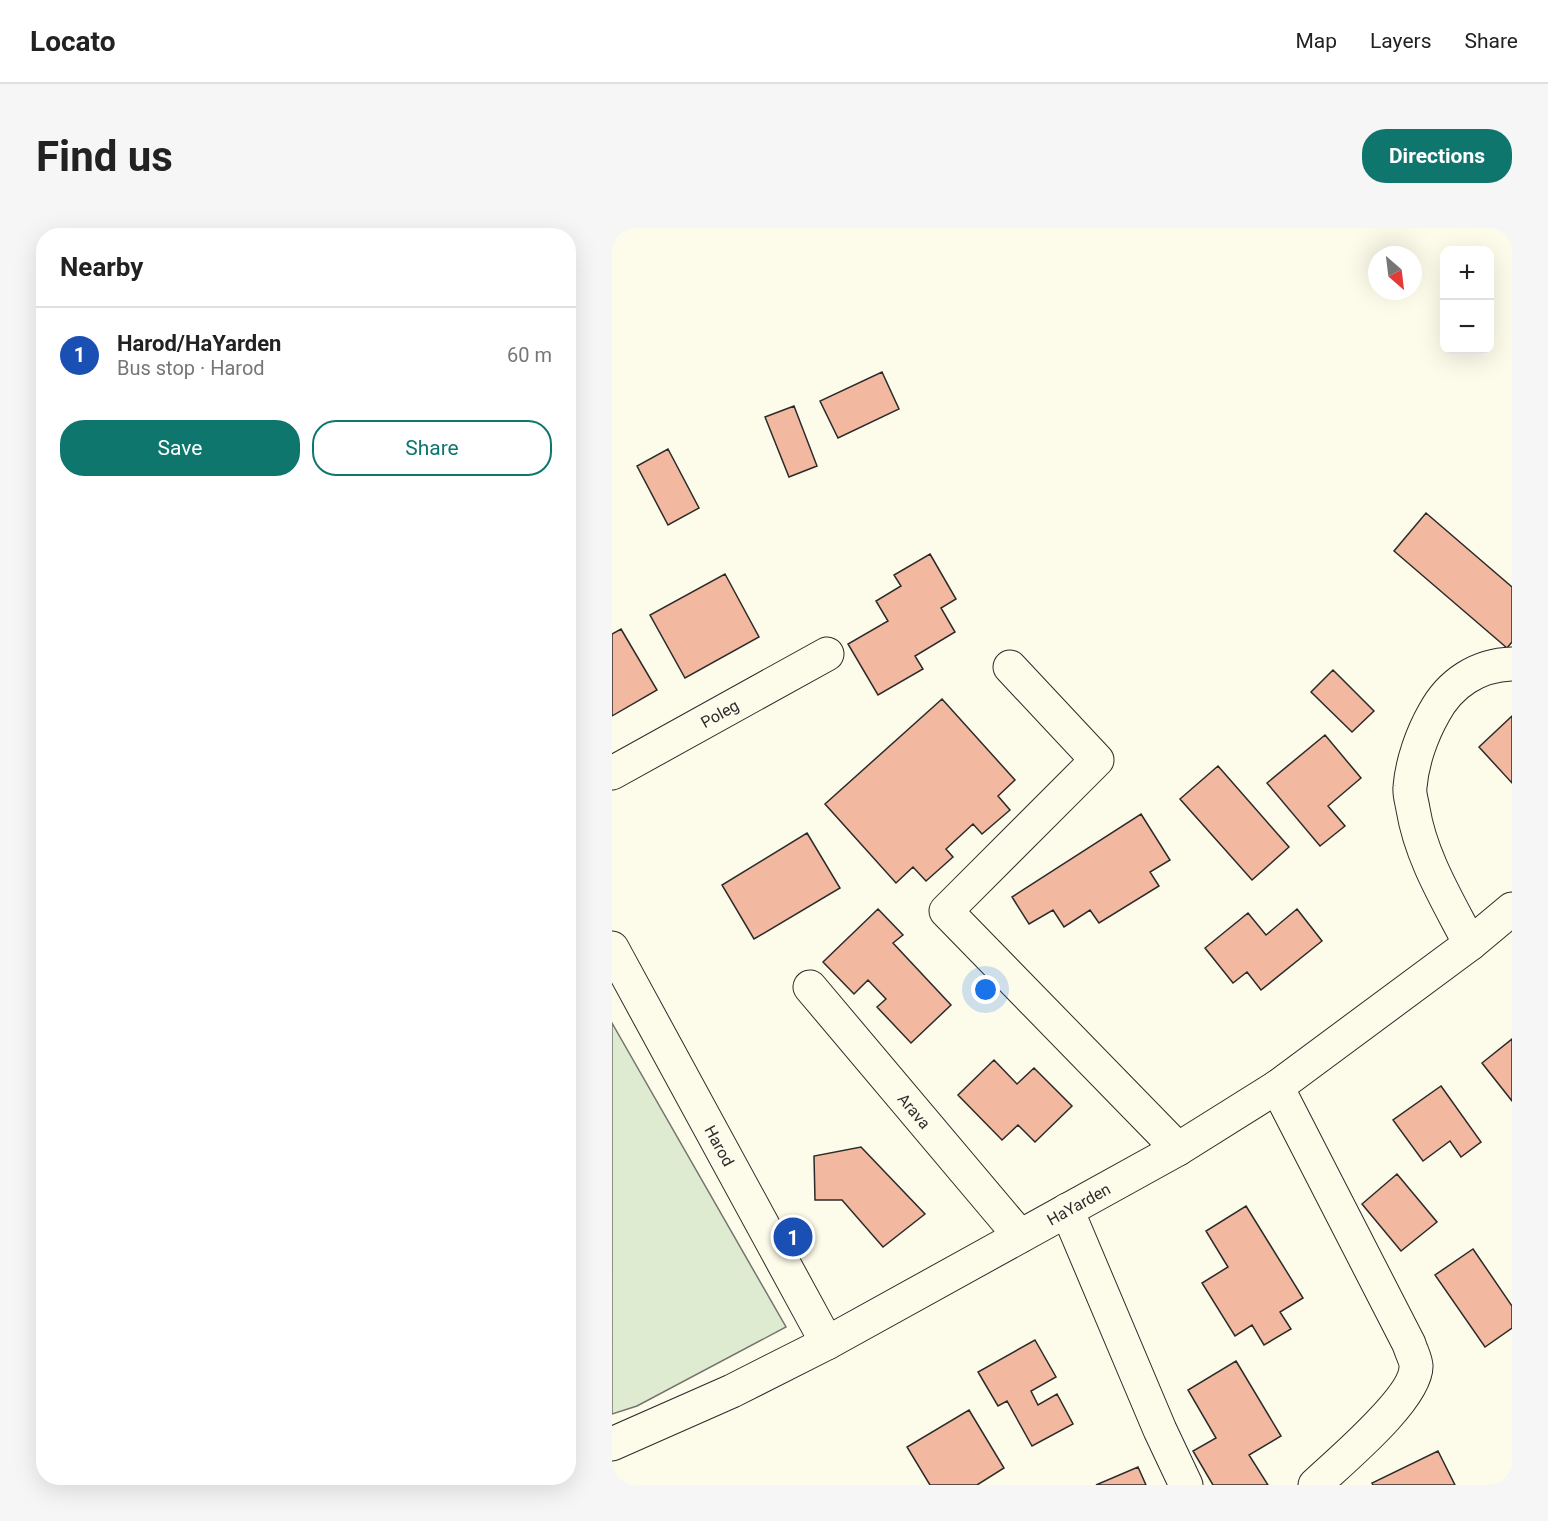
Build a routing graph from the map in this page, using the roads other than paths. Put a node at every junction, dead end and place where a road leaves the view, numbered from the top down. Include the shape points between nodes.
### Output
1 (826, 654) dead end
2 (1512, 664) edge
3 (1010, 667) dead end
4 (612, 773) edge
5 (1512, 909) edge
6 (1470, 944) junction
7 (612, 948) edge
8 (810, 987) dead end
9 (1277, 1087) junction
10 (1178, 1149) junction
11 (1067, 1210) junction
12 (1020, 1236) junction
13 (827, 1343) junction
14 (612, 1444) edge
15 (1186, 1485) edge
16 (1315, 1485) edge

1 - 4 street, Poleg
2 - 6 street via 1482,669 1463,678 1441,701 1418,750 1410,788 1416,829 1428,861
3 - 10 street via 1097,760 946,911
5 - 6 street, HaYarden
6 - 9 street, HaYarden
7 - 13 street, Harod
8 - 12 street, Arava
9 - 10 street, HaYarden
9 - 16 street via 1409,1344 1416,1367 1410,1388 1386,1417
10 - 11 street, HaYarden
11 - 12 street, HaYarden
11 - 15 street
12 - 13 street, HaYarden
13 - 14 street, HaYarden via 732,1391

